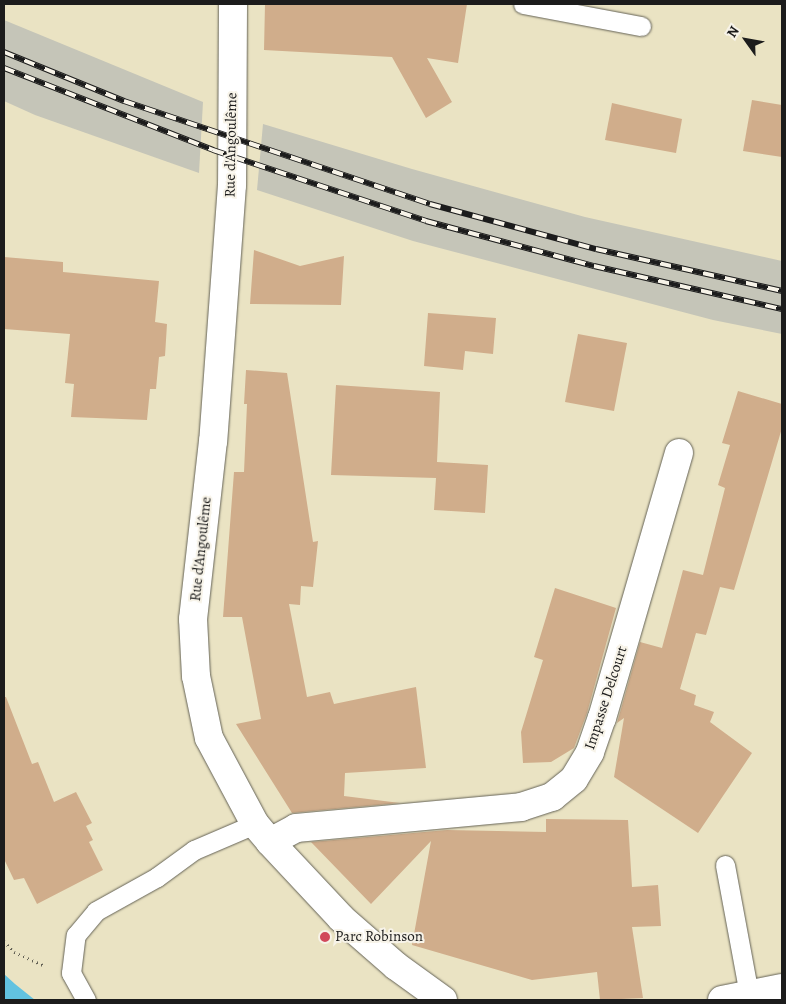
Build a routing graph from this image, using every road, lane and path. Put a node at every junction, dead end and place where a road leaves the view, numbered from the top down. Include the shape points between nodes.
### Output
1 (233, 4) edge
2 (523, 4) edge
3 (641, 26) dead end
4 (679, 453) dead end
5 (263, 833) junction
6 (725, 865) dead end
7 (4, 941) edge
8 (71, 973) junction
9 (782, 988) edge
10 (749, 995) junction
11 (86, 1000) edge
12 (443, 1000) edge
13 (722, 1000) edge

1 - 5 street, Rue d'Angoulême via 231,194 214,441 193,619 196,676 209,738
2 - 3 lane
4 - 5 street, Impasse Delcourt via 602,718 590,752 574,779 552,797 521,806
5 - 8 lane via 194,850 157,877 96,911 76,936
5 - 12 street, Rue d'Angoulême via 341,918 396,966
6 - 10 lane
7 - 8 path via 14,952
8 - 11 lane
9 - 10 street
10 - 13 street

